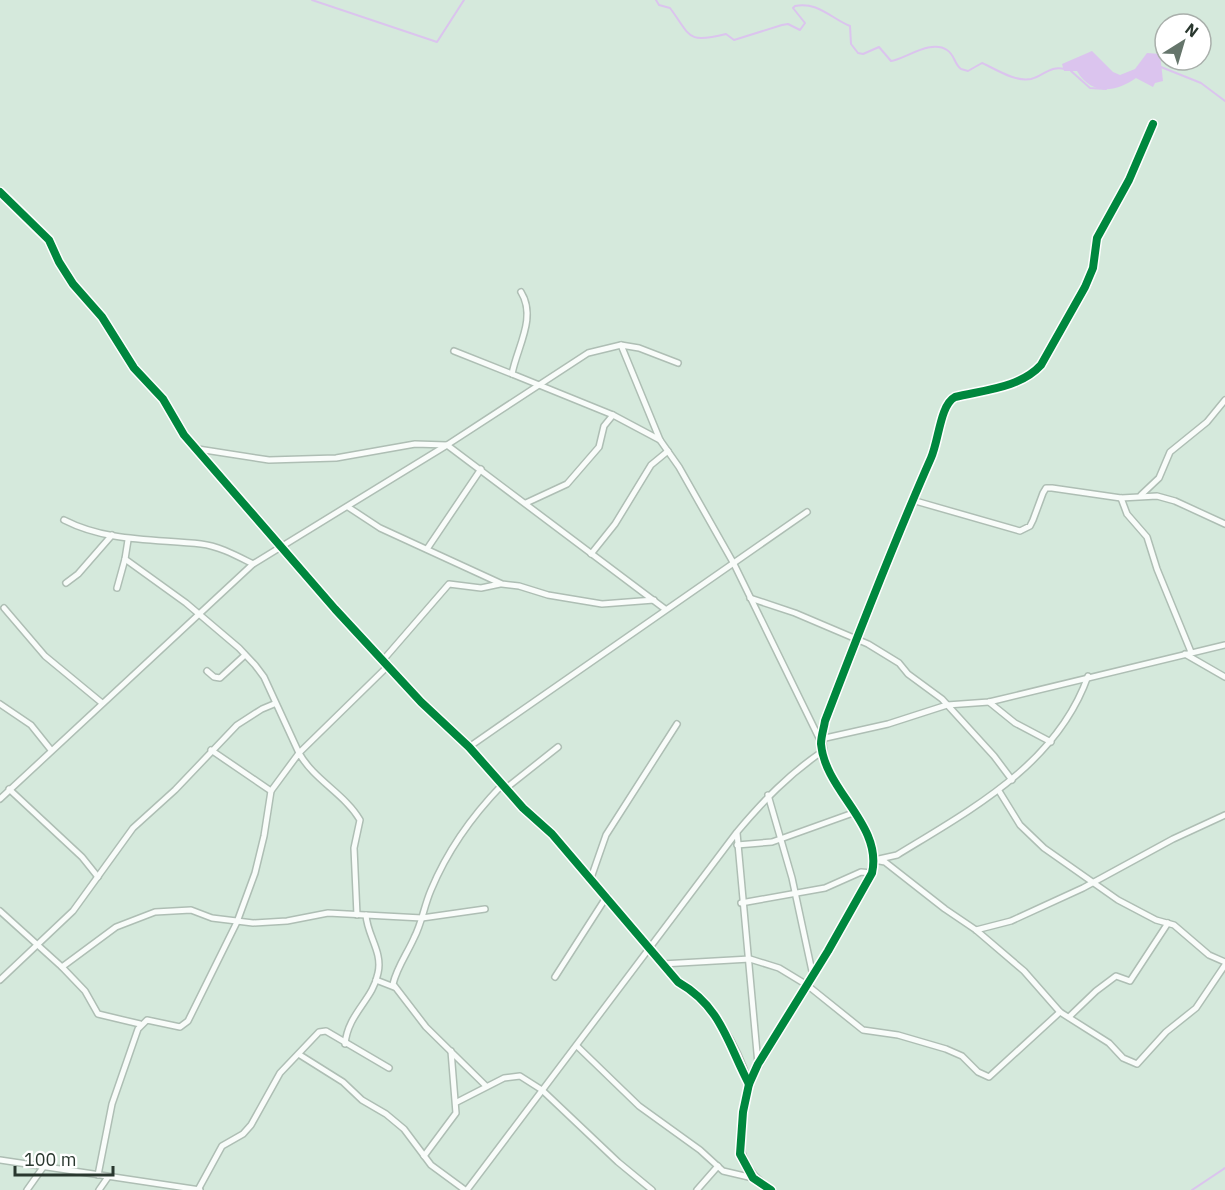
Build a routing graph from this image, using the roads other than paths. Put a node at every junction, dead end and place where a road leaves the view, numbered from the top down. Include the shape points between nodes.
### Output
1 (1154, 124) dead end
2 (0, 192) edge
3 (521, 292) dead end
4 (621, 345) junction
5 (454, 351) dead end
6 (678, 363) dead end
7 (512, 374) junction
8 (541, 386) junction
9 (1225, 400) edge
10 (613, 415) junction
11 (660, 440) junction
12 (447, 445) junction
13 (198, 448) junction
14 (669, 451) junction
15 (481, 469) junction
16 (1140, 496) junction
17 (1121, 498) junction
18 (912, 500) junction
19 (526, 503) junction
20 (348, 507) junction
21 (807, 512) dead end
22 (64, 519) dead end
23 (1225, 524) edge
24 (112, 535) junction
25 (128, 540) junction
26 (282, 547) junction
27 (427, 549) junction
28 (591, 554) junction
29 (125, 559) junction
30 (253, 564) junction
31 (734, 564) junction
32 (66, 583) dead end
33 (502, 584) junction
34 (117, 588) dead end
35 (750, 598) junction
36 (654, 600) junction
37 (4, 608) dead end
38 (666, 609) junction
39 (196, 614) junction
40 (856, 639) junction
41 (1225, 645) edge
42 (1191, 652) junction
43 (1185, 654) junction
44 (245, 655) junction
45 (386, 662) junction
46 (207, 671) dead end
47 (1088, 676) junction
48 (1225, 677) edge
49 (988, 702) junction
50 (102, 703) junction
51 (0, 704) edge
52 (274, 704) junction
53 (947, 705) junction
54 (677, 724) dead end
55 (821, 741) junction
56 (1051, 742) junction
57 (469, 747) junction
58 (558, 747) dead end
59 (51, 750) junction
60 (211, 750) junction
61 (823, 751) junction
62 (299, 753) junction
63 (1012, 780) junction
64 (504, 787) junction
65 (9, 789) junction
66 (271, 791) junction
67 (999, 792) junction
68 (768, 795) junction
69 (0, 799) edge
70 (853, 813) junction
71 (1225, 814) edge
72 (736, 832) junction
73 (781, 839) junction
74 (737, 845) junction
75 (874, 860) junction
76 (872, 873) junction
77 (98, 877) junction
78 (591, 878) junction
79 (1094, 883) junction
80 (795, 893) junction
81 (607, 896) junction
82 (741, 903) junction
83 (485, 909) dead end
84 (0, 911) edge
85 (357, 915) junction
86 (366, 915) junction
87 (422, 918) junction
88 (237, 922) junction
89 (1168, 922) junction
90 (976, 930) junction
91 (648, 946) junction
92 (37, 947) junction
93 (750, 959) junction
94 (662, 964) junction
95 (1225, 964) edge
96 (62, 967) junction
97 (813, 976) junction
98 (555, 977) dead end
99 (0, 980) edge
100 (376, 980) junction
101 (807, 985) junction
102 (396, 987) junction
103 (1060, 1012) junction
104 (1070, 1016) junction
105 (140, 1024) junction
106 (345, 1044) junction
107 (577, 1046) junction
108 (451, 1051) junction
109 (300, 1055) junction
110 (758, 1064) junction
111 (389, 1068) dead end
112 (749, 1084) junction
113 (486, 1086) junction
114 (542, 1090) junction
115 (457, 1102) junction
116 (424, 1156) junction
117 (0, 1160) edge
118 (44, 1166) junction
119 (718, 1166) junction
120 (98, 1175) junction
121 (108, 1177) junction
122 (753, 1178) junction
123 (147, 1183) junction
124 (27, 1190) edge
125 (99, 1190) edge
126 (144, 1190) edge
127 (199, 1190) edge
128 (466, 1190) edge
129 (652, 1190) edge
130 (697, 1190) edge
131 (771, 1190) edge

1 - 18 street via 1097,238 1093,267 1085,287 1041,365 1031,376 1017,382 947,401 937,444
2 - 13 street via 50,240 73,284 102,317 128,360 164,399 184,435
3 - 7 street via 528,314
4 - 6 street
4 - 8 street via 588,352
4 - 11 street
5 - 7 street
7 - 8 street
8 - 10 street
8 - 12 street
9 - 16 street via 1207,422 1170,452 1159,478
10 - 11 street
10 - 19 street via 604,426 599,447 567,484
11 - 14 street
12 - 13 street via 415,444 336,458 281,460 253,459
12 - 15 street
12 - 20 street
13 - 26 street
14 - 28 street via 651,465 615,524
14 - 31 street
15 - 19 street
15 - 27 street
16 - 17 street
16 - 23 street via 1175,501
17 - 18 street via 1046,488 1033,520 1020,531
17 - 42 street via 1127,514 1147,537
18 - 40 street
19 - 28 street
20 - 26 street
20 - 27 street via 380,528
21 - 31 street
22 - 24 street
24 - 25 street
24 - 32 street
25 - 29 street
25 - 30 street via 201,544
26 - 30 street
26 - 45 street
27 - 33 street
28 - 36 street
29 - 34 street
29 - 39 street
30 - 39 street
31 - 35 street
31 - 38 street
33 - 36 street via 602,604
33 - 45 street via 481,588 449,584
35 - 40 street
35 - 55 street
36 - 38 street
37 - 50 street via 45,656
38 - 57 street
39 - 44 street
39 - 50 street
40 - 53 street via 899,663
40 - 55 street
41 - 42 street
42 - 43 street
43 - 47 street
43 - 48 street
44 - 46 street via 220,678
44 - 52 street via 264,677
45 - 57 street
45 - 62 street
47 - 49 street
47 - 56 street via 1072,712
49 - 53 street
49 - 56 street via 1015,723
50 - 59 street
51 - 59 street via 31,725
52 - 60 street via 237,724
52 - 62 street
53 - 55 street
53 - 63 street
54 - 78 street via 606,835
55 - 61 street
56 - 63 street
57 - 64 street
58 - 64 street
59 - 65 street
60 - 66 street
60 - 77 street via 133,828
61 - 68 street
61 - 70 street
62 - 66 street
62 - 85 street via 360,820 354,848
63 - 67 street
64 - 78 street
64 - 87 street via 455,840
65 - 69 street
65 - 77 street
66 - 88 street via 260,856
67 - 75 street via 897,855
67 - 79 street via 1032,839
68 - 72 street
68 - 73 street
70 - 73 street
70 - 75 street via 865,832
71 - 79 street
72 - 74 street
72 - 91 street
73 - 74 street
73 - 80 street
74 - 82 street
75 - 76 street
75 - 90 street via 885,862
76 - 80 street via 861,872 825,888
76 - 97 street
77 - 92 street via 73,911
78 - 81 street
79 - 89 street via 1118,900 1156,920
79 - 90 street via 1011,921
80 - 82 street
80 - 97 street
81 - 91 street
81 - 98 street
82 - 93 street
83 - 87 street
84 - 92 street
85 - 86 street
85 - 88 street via 328,913 287,921
86 - 87 street
86 - 100 street via 376,946
87 - 102 street via 399,965 393,984
88 - 96 street via 191,910 155,912 116,927
88 - 105 street via 185,1025 175,1027 147,1020
89 - 95 street via 1209,956
89 - 104 street via 1130,981 1116,976
90 - 103 street via 1024,971
91 - 94 street
91 - 107 street
92 - 96 street
92 - 99 street
93 - 94 street
93 - 101 street via 779,968
93 - 110 street
94 - 112 street via 719,1020
95 - 104 street via 1196,1008 1166,1032 1137,1064 1123,1058 1109,1043
96 - 105 street via 86,992 98,1014
97 - 101 street
100 - 102 street
100 - 106 street via 349,1023
101 - 103 street via 863,1030 898,1035 956,1053 989,1077
101 - 110 street
102 - 108 street via 426,1027
103 - 104 street
105 - 120 street via 112,1104
106 - 109 street via 322,1031
106 - 111 street
107 - 114 street
107 - 119 street via 639,1106
108 - 113 street
108 - 115 street
109 - 116 street via 386,1114 404,1129
109 - 127 street via 280,1073 251,1125 222,1146
110 - 112 street
112 - 122 street via 740,1154
113 - 114 street via 512,1075
113 - 115 street
114 - 128 street
114 - 129 street
115 - 116 street via 454,1118
116 - 128 street
117 - 118 street
118 - 120 street
118 - 124 street
119 - 122 street via 723,1171
119 - 130 street
120 - 121 street
121 - 123 street
121 - 125 street
122 - 131 street
123 - 126 street
123 - 127 street

